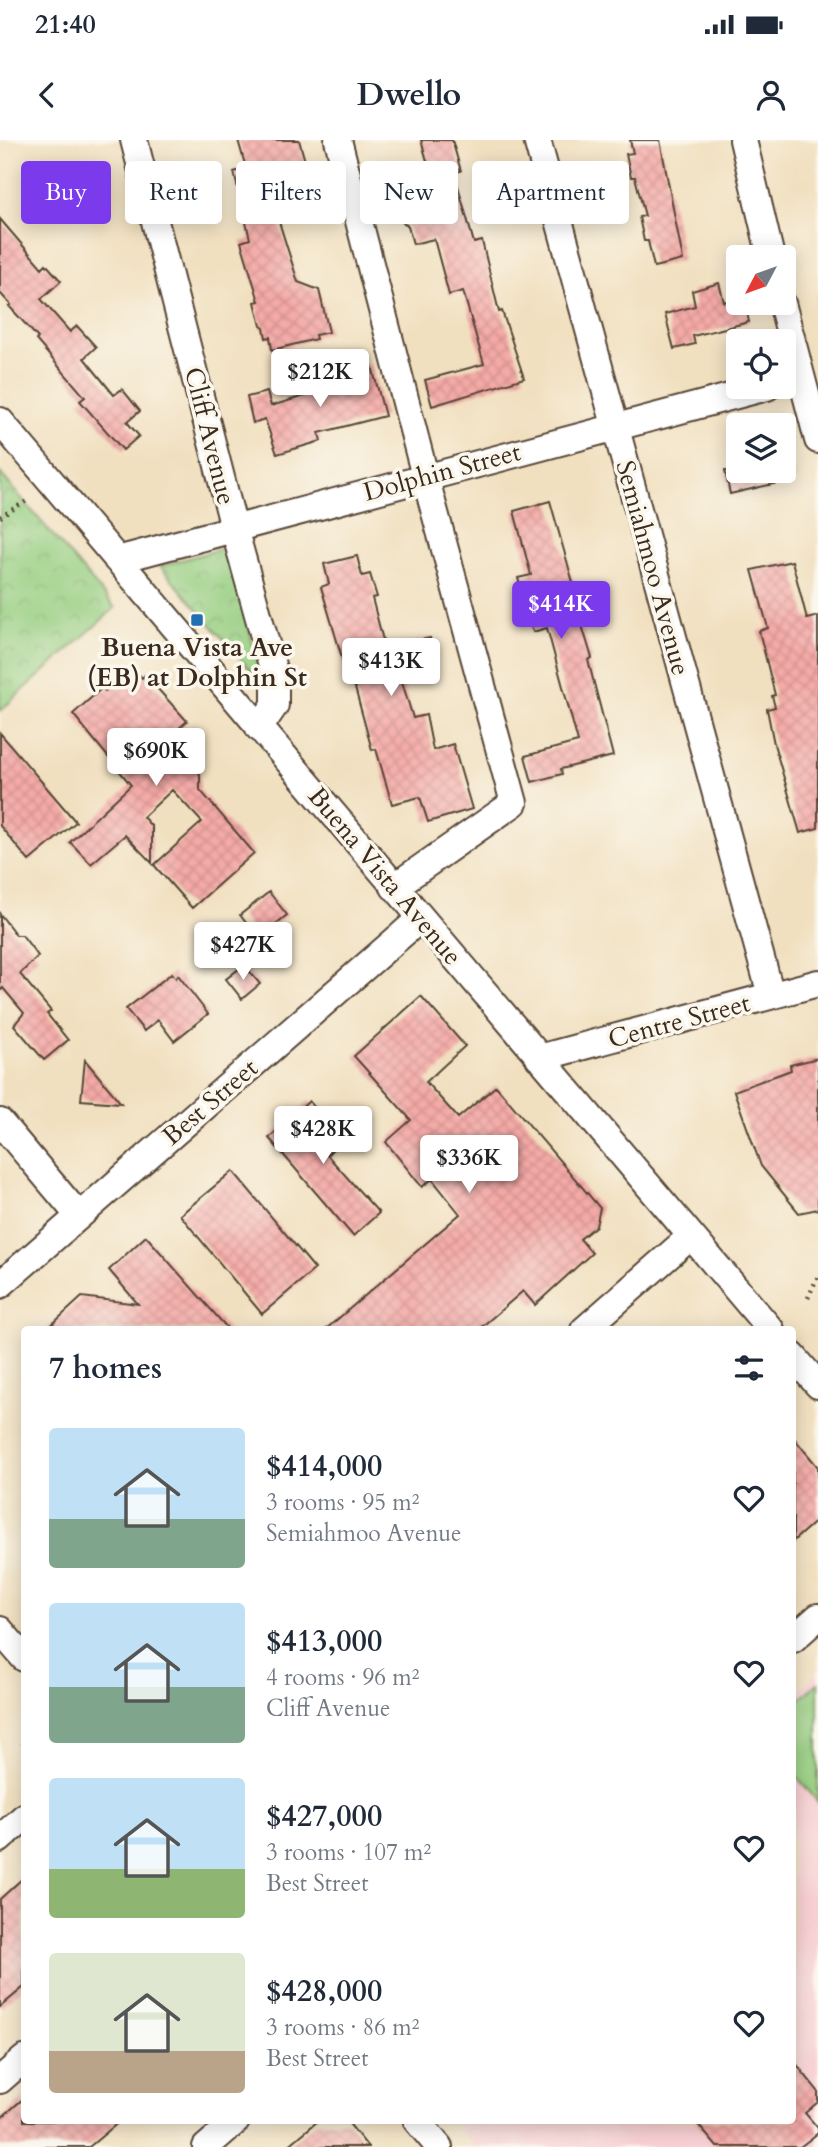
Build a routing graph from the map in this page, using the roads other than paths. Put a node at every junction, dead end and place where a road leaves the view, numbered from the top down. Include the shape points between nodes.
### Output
1 (134, 140) edge
2 (338, 140) edge
3 (537, 140) edge
4 (743, 140) edge
5 (768, 245) edge
6 (785, 315) edge
7 (801, 378) edge
8 (726, 397) edge
9 (0, 421) edge
10 (614, 426) junction
11 (818, 440) edge
12 (425, 476) junction
13 (234, 528) junction
14 (117, 560) junction
15 (259, 728) junction
16 (394, 887) junction
17 (421, 918) junction
18 (818, 983) edge
19 (771, 995) junction
20 (539, 1058) junction
21 (0, 1122) edge
22 (79, 1216) junction
23 (691, 1236) junction
24 (0, 1286) edge
25 (589, 1326) edge
26 (768, 1326) edge
27 (796, 1359) edge
28 (818, 1385) edge
29 (818, 1617) edge
30 (0, 1629) edge
31 (796, 1636) edge
32 (21, 1654) edge
33 (21, 1820) edge
34 (0, 1839) edge
35 (21, 2062) edge
36 (0, 2080) edge
37 (233, 2124) edge
38 (420, 2124) edge
39 (206, 2147) edge
40 (439, 2147) edge

1 - 13 street, Cliff Avenue
2 - 12 street
3 - 10 street, Semiahmoo Avenue
4 - 5 street
6 - 7 street
7 - 11 street
8 - 10 street, Dolphin Street
9 - 14 street, Buena Vista Avenue
10 - 12 street, Dolphin Street
10 - 19 street, Semiahmoo Avenue
12 - 13 street, Dolphin Street
12 - 16 street via 514,803
13 - 14 street, Dolphin Street
13 - 15 street, Cliff Avenue via 275,676 275,705
14 - 15 street, Buena Vista Avenue
15 - 16 street, Buena Vista Avenue
16 - 17 street, Buena Vista Avenue
17 - 20 street, Buena Vista Avenue
17 - 22 street, Best Street
18 - 19 street, Centre Street
19 - 20 street, Centre Street
20 - 23 street, Buena Vista Avenue
21 - 22 street
22 - 24 street, Best Street
23 - 25 street
23 - 26 street, Buena Vista Avenue
27 - 28 street
29 - 31 street
30 - 32 street
33 - 34 street
35 - 36 street
37 - 39 street
38 - 40 street

